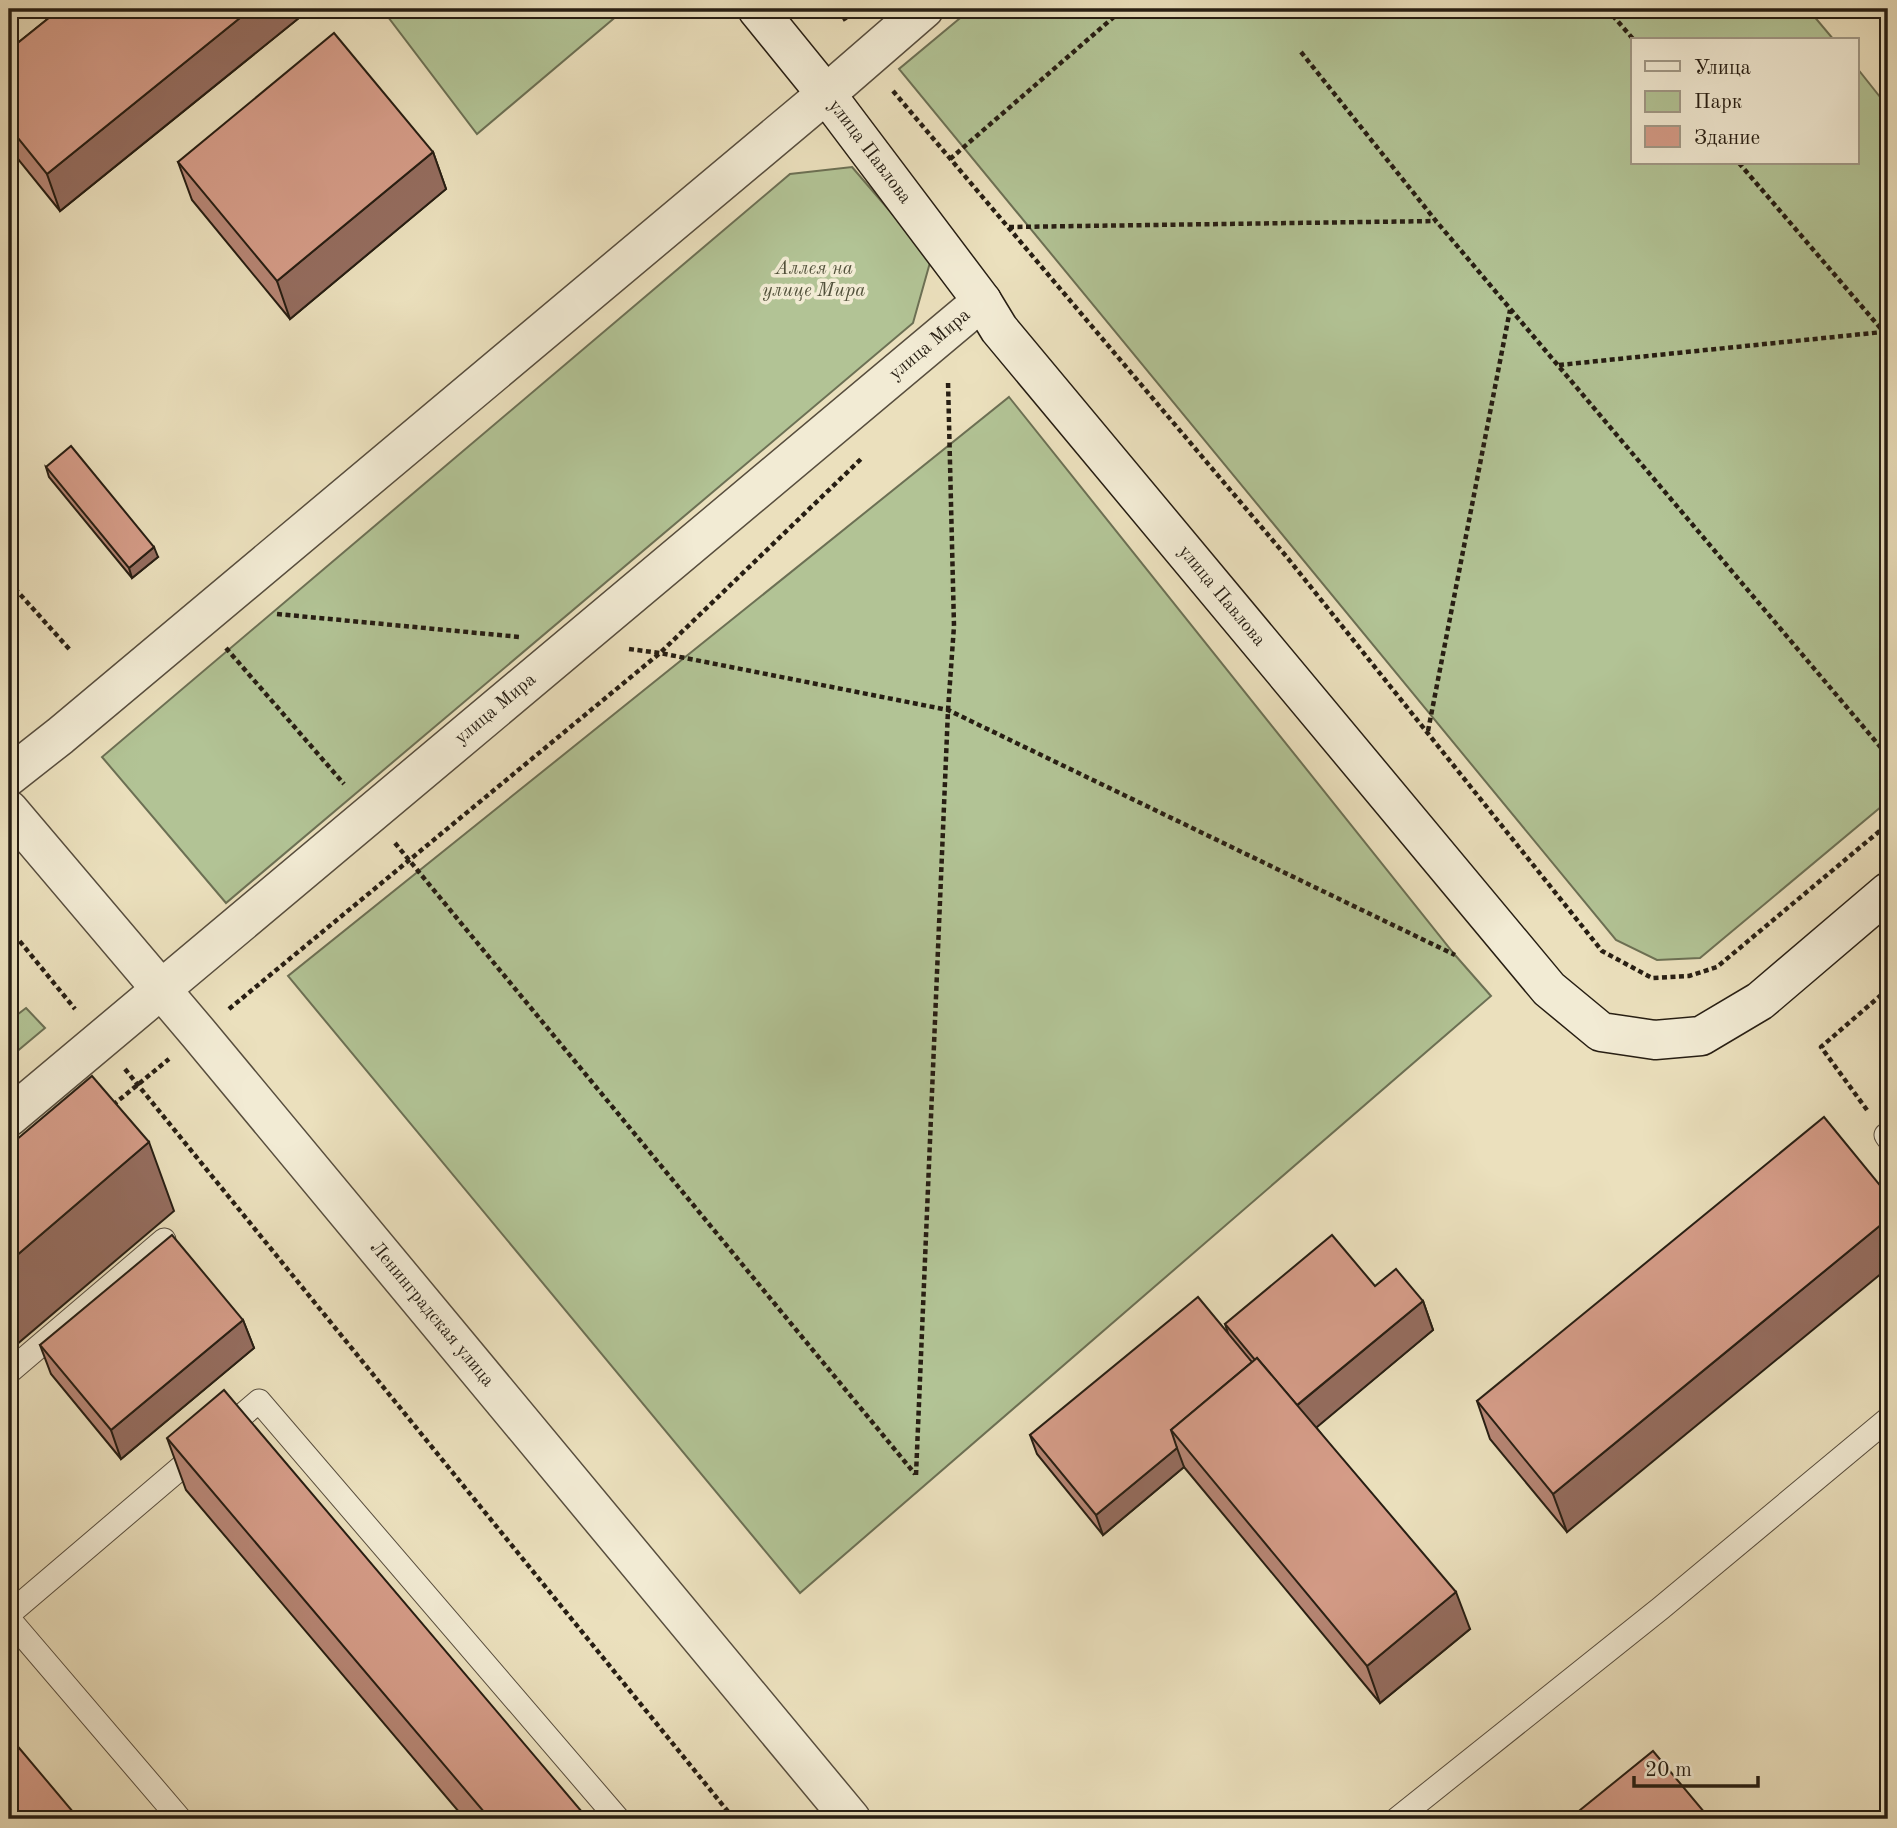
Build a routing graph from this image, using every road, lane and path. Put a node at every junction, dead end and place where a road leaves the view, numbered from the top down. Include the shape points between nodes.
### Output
1 (757, 9) edge
2 (924, 9) edge
3 (1123, 9) edge
4 (1606, 9) edge
5 (841, 10) edge
6 (1632, 38) edge
7 (1301, 52) dead end
8 (866, 58) junction
9 (826, 93) junction
10 (950, 159) junction
11 (1740, 164) edge
12 (1436, 221) junction
13 (1008, 227) junction
14 (982, 301) junction
15 (1511, 310) junction
16 (1883, 331) junction
17 (1888, 337) edge
18 (1558, 365) junction
19 (938, 386) dead end
20 (869, 452) dead end
21 (9, 525) edge
22 (9, 548) edge
23 (9, 582) edge
24 (277, 614) dead end
25 (577, 642) junction
26 (225, 647) dead end
27 (71, 651) dead end
28 (660, 653) junction
29 (948, 710) junction
30 (1427, 732) junction
31 (1888, 755) edge
32 (9, 776) edge
33 (9, 810) edge
34 (370, 815) junction
35 (1888, 824) edge
36 (410, 860) junction
37 (1888, 891) edge
38 (9, 928) edge
39 (1455, 955) dead end
40 (161, 989) junction
41 (1888, 990) edge
42 (199, 1034) junction
43 (101, 1040) junction
44 (138, 1084) junction
45 (108, 1109) edge
46 (9, 1117) edge
47 (1887, 1136) edge
48 (164, 1240) edge
49 (9, 1372) edge
50 (1888, 1419) edge
51 (9, 1617) edge
52 (180, 1819) edge
53 (618, 1819) edge
54 (734, 1819) edge
55 (851, 1819) edge
56 (1397, 1819) edge

1 - 9 street, улица Павлова
2 - 8 street
3 - 10 path
4 - 6 path
5 - 8 path
7 - 12 path
8 - 9 street
8 - 10 path
9 - 14 street, улица Павлова
9 - 32 street
10 - 13 path
11 - 16 path
12 - 13 path
12 - 15 path
13 - 30 path via 1286,556
14 - 25 street, улица Мира
14 - 37 street, улица Павлова via 999,329 1549,989 1601,1032 1656,1041 1701,1036 1760,1001
15 - 18 path
15 - 30 path
16 - 17 path
16 - 18 path
18 - 31 path
19 - 29 path via 948,376 954,626
20 - 28 path
21 - 22 path via 16,537
23 - 27 path
24 - 25 path
25 - 28 path
25 - 34 street, улица Мира
26 - 34 path
28 - 29 path
28 - 36 path
29 - 36 path via 916,1475
29 - 39 path
30 - 35 path via 1602,951 1652,978 1689,976 1717,967
33 - 40 street, Ленинградская улица
34 - 36 path
34 - 40 street, улица Мира
36 - 42 path
38 - 43 path
40 - 42 street, Ленинградская улица
40 - 43 street, улица Мира
41 - 47 path via 1821,1047
42 - 44 path
42 - 55 street, Ленинградская улица
43 - 44 path
43 - 46 street, улица Мира
44 - 45 path
44 - 54 path
48 - 49 lane
50 - 56 lane
51 - 52 lane
51 - 53 lane via 259,1401

